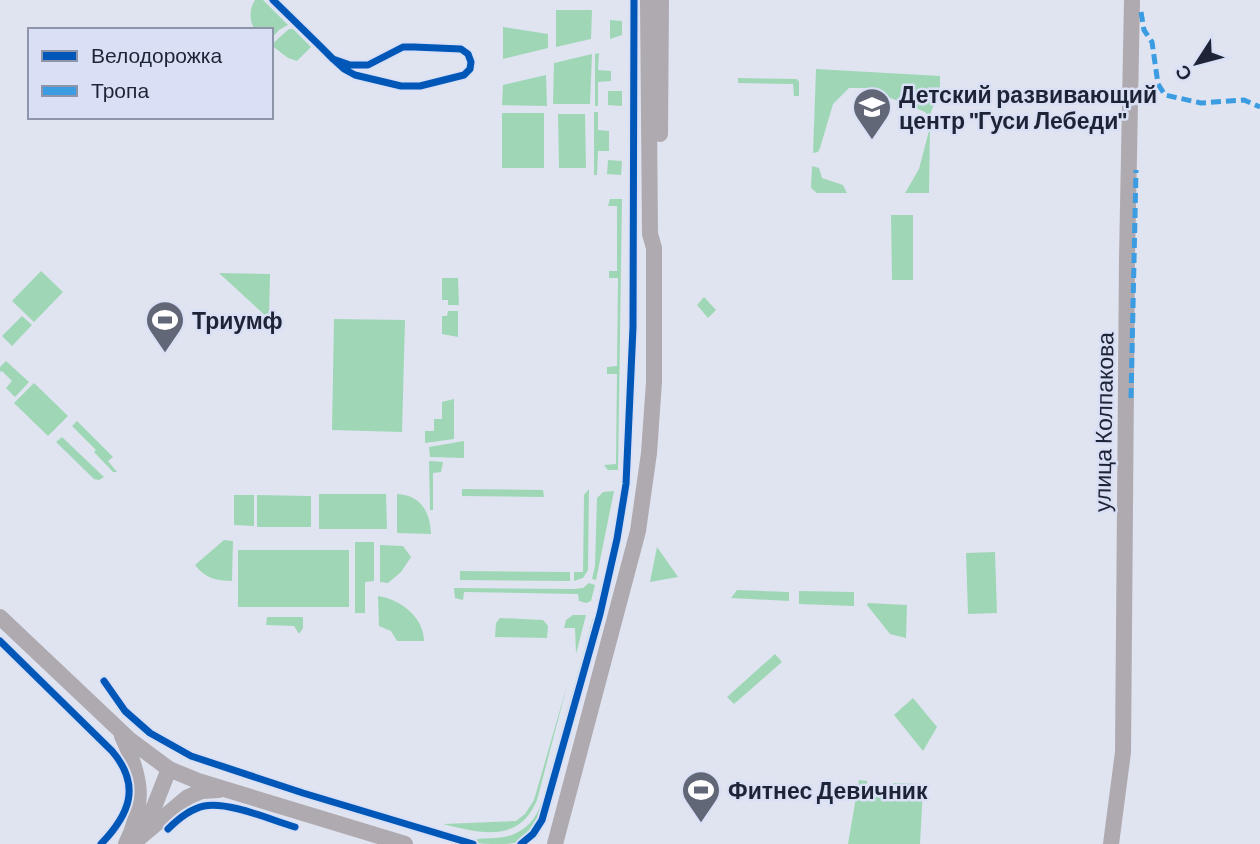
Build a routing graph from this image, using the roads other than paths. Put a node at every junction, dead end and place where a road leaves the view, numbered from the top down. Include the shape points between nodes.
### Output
1 (648, 0) edge
2 (661, 0) edge
3 (1132, 0) edge
4 (654, 248) junction
5 (0, 617) edge
6 (119, 731) junction
7 (169, 769) junction
8 (229, 790) junction
9 (563, 816) junction
10 (129, 844) edge
11 (405, 844) edge
12 (543, 844) edge
13 (555, 844) edge
14 (568, 844) edge
15 (1111, 844) edge

1 - 4 street via 650,234
2 - 4 street via 659,235
3 - 15 street, улица Колпакова via 1123,752
4 - 9 street via 654,382 638,531
5 - 6 street
6 - 7 street
6 - 10 street via 140,784
7 - 8 street
7 - 10 street via 149,817
8 - 10 street via 192,795
8 - 11 street
9 - 12 street
9 - 13 street
9 - 14 street

